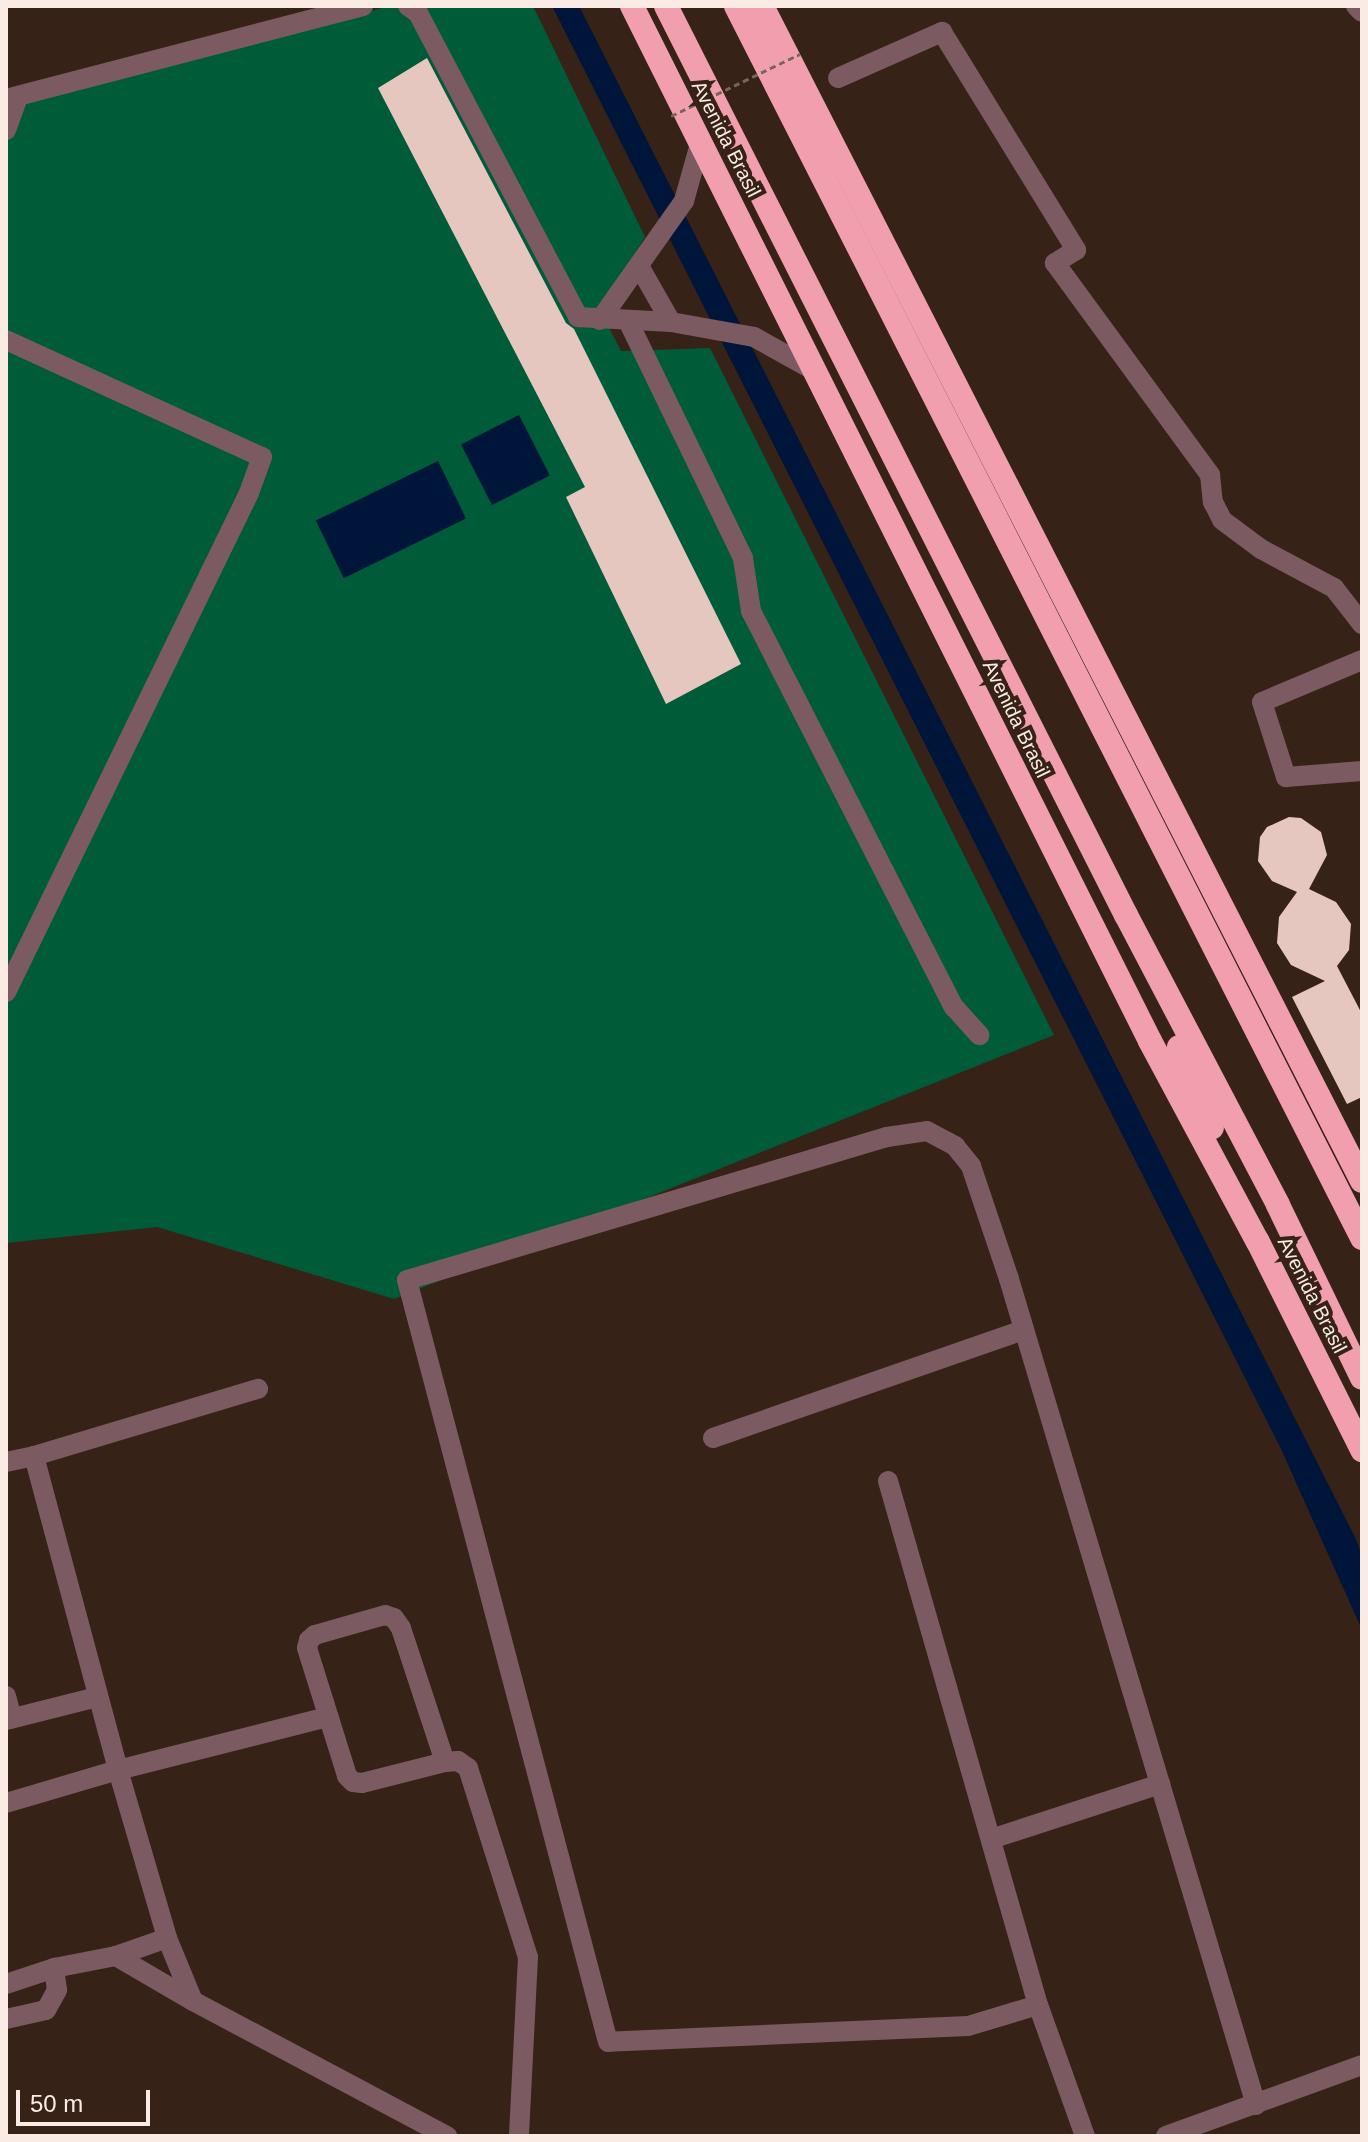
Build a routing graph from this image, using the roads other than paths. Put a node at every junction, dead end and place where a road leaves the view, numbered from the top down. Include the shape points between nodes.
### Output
1 (363, 6) edge
2 (408, 6) edge
3 (632, 6) edge
4 (666, 6) edge
5 (736, 6) edge
6 (762, 6) edge
7 (1356, 6) edge
8 (1362, 12) edge
9 (838, 78) dead end
10 (12, 98) edge
11 (6, 130) edge
12 (701, 140) junction
13 (639, 266) junction
14 (600, 320) junction
15 (628, 321) junction
16 (671, 322) junction
17 (6, 340) edge
18 (817, 372) junction
19 (1362, 624) edge
20 (1362, 660) edge
21 (1362, 771) edge
22 (1126, 915) junction
23 (6, 992) edge
24 (979, 1035) dead end
25 (1329, 1175) junction
26 (1362, 1181) edge
27 (1362, 1220) edge
28 (1362, 1238) edge
29 (1258, 1242) junction
30 (1024, 1330) junction
31 (1362, 1378) edge
32 (258, 1389) dead end
33 (713, 1438) dead end
34 (1362, 1450) edge
35 (34, 1456) junction
36 (6, 1462) edge
37 (888, 1481) dead end
38 (6, 1696) edge
39 (97, 1697) junction
40 (328, 1717) junction
41 (9, 1719) edge
42 (445, 1762) junction
43 (118, 1770) junction
44 (1160, 1784) junction
45 (6, 1803) edge
46 (991, 1839) junction
47 (167, 1938) junction
48 (116, 1956) junction
49 (54, 1968) junction
50 (6, 1984) edge
51 (193, 2001) junction
52 (1038, 2005) junction
53 (6, 2019) edge
54 (1362, 2065) edge
55 (1256, 2105) junction
56 (447, 2136) edge
57 (519, 2136) edge
58 (1085, 2136) edge
59 (1166, 2136) edge

1 - 10 lane
2 - 14 lane via 418,13 578,317
3 - 12 highway, Avenida Brasil
4 - 22 highway, Avenida Brasil
5 - 25 highway
6 - 26 highway
7 - 8 lane
9 - 19 lane via 942,32 1076,250 1055,263 1210,475 1213,502 1222,520 1261,549 1334,588
10 - 11 lane
12 - 13 lane via 684,201
12 - 18 highway, Avenida Brasil
13 - 14 lane
13 - 16 lane
14 - 15 lane
15 - 16 lane
15 - 24 lane via 743,558 751,611 954,1007
16 - 18 lane via 754,337
17 - 23 lane via 262,457
18 - 29 highway, Avenida Brasil via 1150,1041
20 - 21 lane via 1262,702 1286,777
22 - 29 highway
22 - 31 highway, Avenida Brasil
25 - 27 highway
25 - 28 highway
29 - 34 highway, Avenida Brasil
30 - 33 lane
30 - 44 lane
30 - 52 lane via 971,1166 955,1146 927,1131 887,1137 407,1280 608,2042 968,2026
32 - 35 lane
35 - 36 lane
35 - 39 lane
37 - 46 lane
38 - 41 lane
39 - 41 lane
39 - 43 lane
40 - 42 lane via 353,1782
40 - 42 lane via 309,1640 385,1615 394,1618
40 - 43 lane
42 - 57 lane via 458,1761 468,1768 528,1957
43 - 45 lane
43 - 47 lane
44 - 46 lane
44 - 55 lane
46 - 52 lane
47 - 48 lane
47 - 51 lane
48 - 49 lane
48 - 51 lane
49 - 50 lane
49 - 53 lane via 57,1990 46,2010
51 - 56 lane
52 - 58 lane
54 - 55 lane
55 - 59 lane

